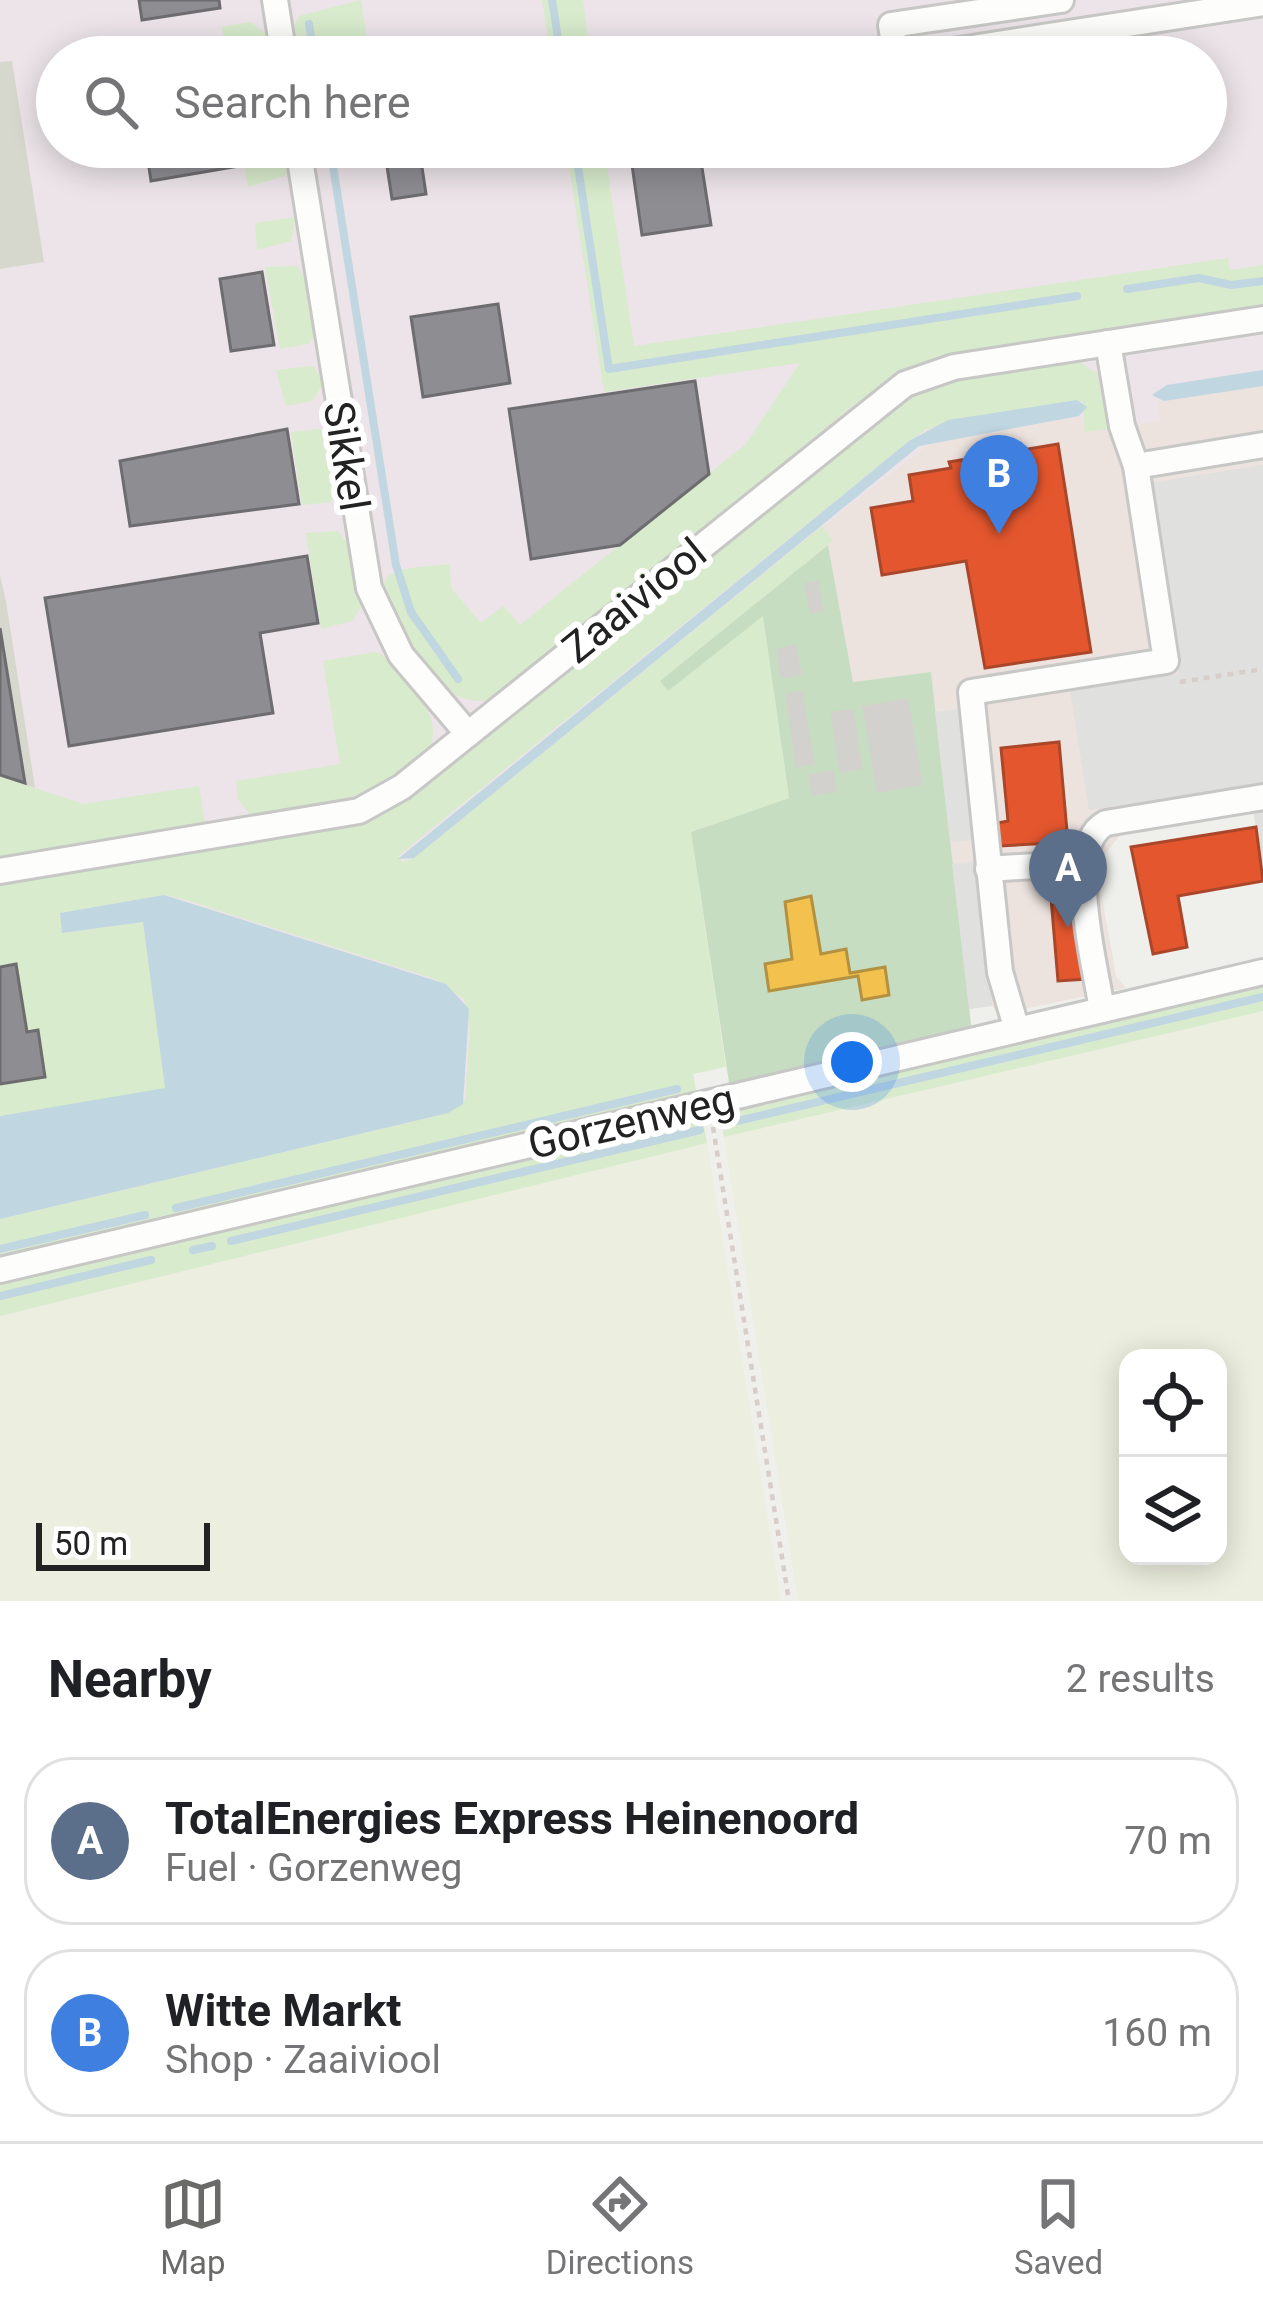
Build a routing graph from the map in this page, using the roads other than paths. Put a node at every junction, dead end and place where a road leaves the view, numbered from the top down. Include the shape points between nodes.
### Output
1 (1061, 0) edge
2 (281, 1) edge
3 (1263, 3) edge
4 (283, 36) edge
5 (893, 36) edge
6 (1050, 36) edge
7 (301, 168) edge
8 (1263, 319) edge
9 (1108, 343) junction
10 (1263, 445) edge
11 (1136, 466) junction
12 (469, 734) junction
13 (1262, 800) edge
14 (1082, 863) junction
15 (988, 869) junction
16 (0, 871) edge
17 (1263, 972) edge
18 (1102, 1010) junction
19 (1016, 1030) junction
20 (0, 1270) edge

1 - 5 street via 891,25
2 - 4 street
3 - 6 street
7 - 12 street, Sikkel via 369,588 400,655
8 - 9 street, Zaaiviool
9 - 11 street
9 - 12 street, Zaaiviool via 954,367 905,384
10 - 11 street
11 - 15 street via 1166,661 970,692
12 - 16 street, Zaaiviool via 359,811
13 - 14 street via 1101,824
14 - 15 street
14 - 18 street
15 - 19 street
17 - 18 street, Gorzenweg
18 - 19 street, Gorzenweg
19 - 20 street, Gorzenweg

